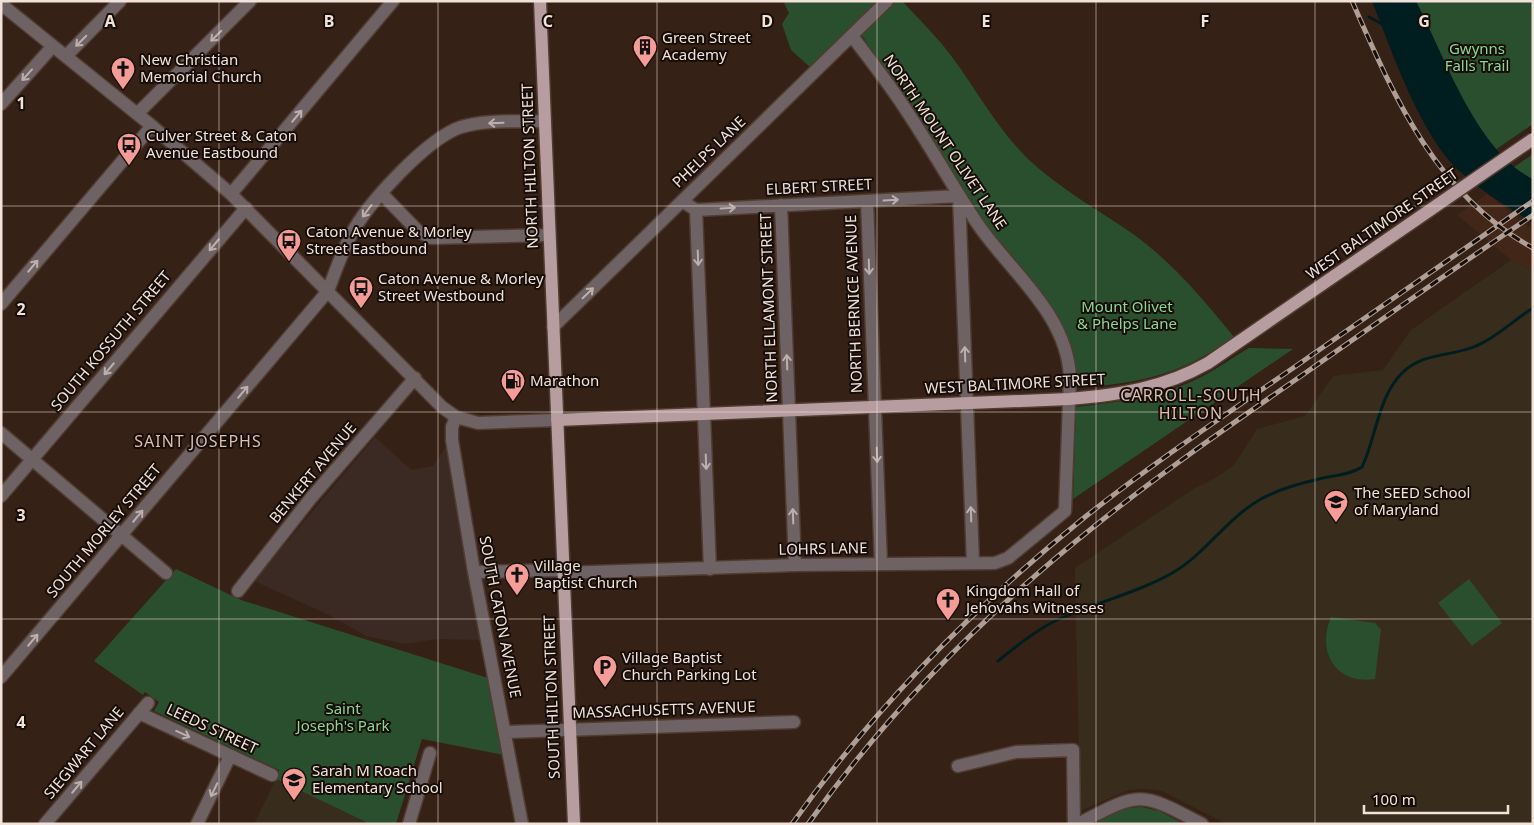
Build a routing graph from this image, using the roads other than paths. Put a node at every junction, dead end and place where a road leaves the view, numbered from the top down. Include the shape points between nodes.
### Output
1 (120, 1) edge
2 (250, 1) edge
3 (540, 1) edge
4 (887, 1) edge
5 (389, 3) edge
6 (1, 4) edge
7 (852, 36) junction
8 (53, 46) junction
9 (66, 56) junction
10 (1, 104) edge
11 (137, 114) junction
12 (545, 121) junction
13 (152, 126) junction
14 (1533, 140) edge
15 (231, 194) junction
16 (381, 194) junction
17 (959, 196) junction
18 (682, 201) junction
19 (867, 201) junction
20 (781, 205) junction
21 (246, 208) junction
22 (696, 210) junction
23 (549, 235) junction
24 (328, 291) junction
25 (1, 304) edge
26 (553, 327) junction
27 (415, 378) junction
28 (1069, 399) junction
29 (967, 403) junction
30 (875, 407) junction
31 (789, 410) junction
32 (704, 414) junction
33 (456, 417) junction
34 (557, 420) junction
35 (1, 433) edge
36 (32, 460) junction
37 (1, 496) edge
38 (1065, 511) joint
39 (121, 535) junction
40 (973, 563) junction
41 (881, 564) junction
42 (795, 565) junction
43 (710, 569) junction
44 (474, 572) junction
45 (563, 572) junction
46 (166, 573) dead end
47 (238, 590) dead end
48 (1, 677) edge
49 (148, 703) dead end
50 (139, 713) junction
51 (794, 722) dead end
52 (570, 729) junction
53 (506, 732) junction
54 (430, 752) dead end
55 (230, 756) junction
56 (958, 766) dead end
57 (272, 775) dead end
58 (46, 824) edge
59 (197, 824) edge
60 (409, 824) edge
61 (522, 824) edge
62 (574, 824) edge
63 (1074, 824) edge
64 (1078, 824) edge
65 (1202, 824) edge

1 -> 9 street
2 -> 11 street
3 - 12 main road, NORTH HILTON STREET
4 - 7 street, PHELPS LANE
15 -> 5 street
6 - 8 street
7 - 17 street, NORTH MOUNT OLIVET LANE via 907,111
7 - 18 street, PHELPS LANE
8 - 9 street
8 -> 10 street
9 - 11 street
11 - 13 street
12 -> 16 street, SOUTH MORLEY STREET via 473,124 452,131 430,144
12 - 23 main road, NORTH HILTON STREET
13 - 15 street
25 -> 13 street
14 - 28 main road, WEST BALTIMORE STREET, bridge via 1191,373 1131,392
15 - 21 street
16 - 23 street via 418,231 430,238
16 -> 24 street, SOUTH MORLEY STREET via 351,234
19 -> 17 street, ELBERT STREET
17 - 28 street, NORTH MOUNT OLIVET LANE via 1034,294 1061,338 1069,364
29 -> 17 street
18 - 22 street
26 -> 18 street, PHELPS LANE
19 - 20 street, ELBERT STREET
19 -> 30 street, NORTH BERNICE AVENUE
22 -> 20 street, ELBERT STREET
31 -> 20 street, NORTH ELLAMONT STREET
21 - 24 street
21 -> 36 street, SOUTH KOSSUTH STREET
22 -> 32 street
23 - 26 main road, NORTH HILTON STREET
24 - 27 street
39 -> 24 street, SOUTH MORLEY STREET
26 - 34 main road, NORTH HILTON STREET
27 - 33 street
27 - 47 street, BENKERT AVENUE via 311,498
28 - 29 main road, WEST BALTIMORE STREET
28 - 38 street, NORTH MOUNT OLIVET LANE
29 - 30 main road, WEST BALTIMORE STREET
40 -> 29 street
30 - 31 main road, WEST BALTIMORE STREET
30 -> 41 street, NORTH BERNICE AVENUE
31 - 32 main road, WEST BALTIMORE STREET
42 -> 31 street, NORTH ELLAMONT STREET
32 - 34 main road, WEST BALTIMORE STREET
32 -> 43 street
33 - 34 street, WEST BALTIMORE STREET via 478,423
33 - 44 street, SOUTH CATON AVENUE via 452,440
34 - 45 main road, SOUTH HILTON STREET
35 - 36 street
36 - 37 street, SOUTH KOSSUTH STREET
36 - 39 street
38 - 40 street, LOHRS LANE via 1003,560
39 - 46 street
48 -> 39 street, SOUTH MORLEY STREET
40 - 41 street, LOHRS LANE
41 - 42 street, LOHRS LANE
42 - 43 street, LOHRS LANE
43 - 45 street, LOHRS LANE
44 - 45 street, LOHRS LANE
44 - 53 street, SOUTH CATON AVENUE
45 - 52 main road, SOUTH HILTON STREET
49 - 50 street, SIEGWART LANE
50 -> 55 street, LEEDS STREET
58 -> 50 street, SIEGWART LANE
51 - 52 street, MASSACHUSETTS AVENUE
52 - 53 street, MASSACHUSETTS AVENUE
52 - 62 main road, SOUTH HILTON STREET
53 - 61 street, SOUTH CATON AVENUE
54 - 60 street
55 - 57 street, LEEDS STREET
55 -> 59 street
56 - 63 street via 1016,752 1073,750
64 - 65 street via 1123,801 1143,798 1155,800

